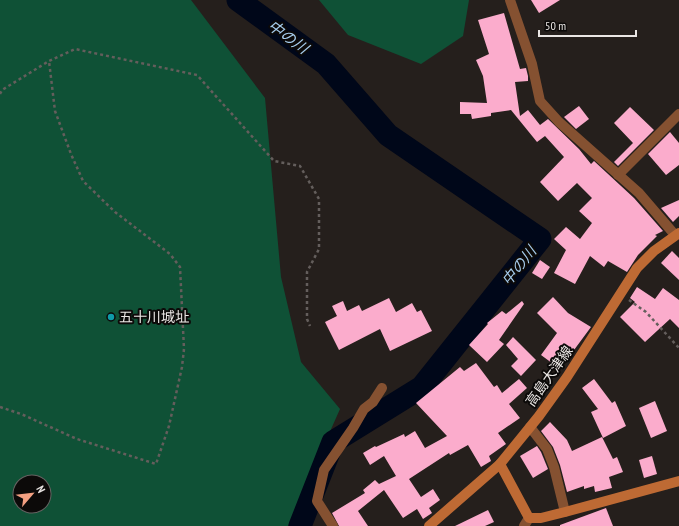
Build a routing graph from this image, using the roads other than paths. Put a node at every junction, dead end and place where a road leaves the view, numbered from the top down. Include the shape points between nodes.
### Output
1 (510, 0) edge
2 (679, 114) edge
3 (618, 175) junction
4 (677, 234) edge
5 (382, 388) dead end
6 (530, 427) junction
7 (500, 464) junction
8 (679, 481) edge
9 (566, 512) junction
10 (526, 522) edge
11 (333, 526) edge
12 (429, 526) edge

1 - 3 street via 532,64 540,101 559,122
2 - 3 street
3 - 4 street
4 - 6 main road, 高島大津線 via 637,268 567,377
5 - 11 street via 373,402 364,409 324,470 317,501
6 - 7 main road, 高島大津線
6 - 9 street via 547,449
7 - 10 main road
7 - 12 main road, 高島大津線
8 - 9 main road
9 - 10 main road

